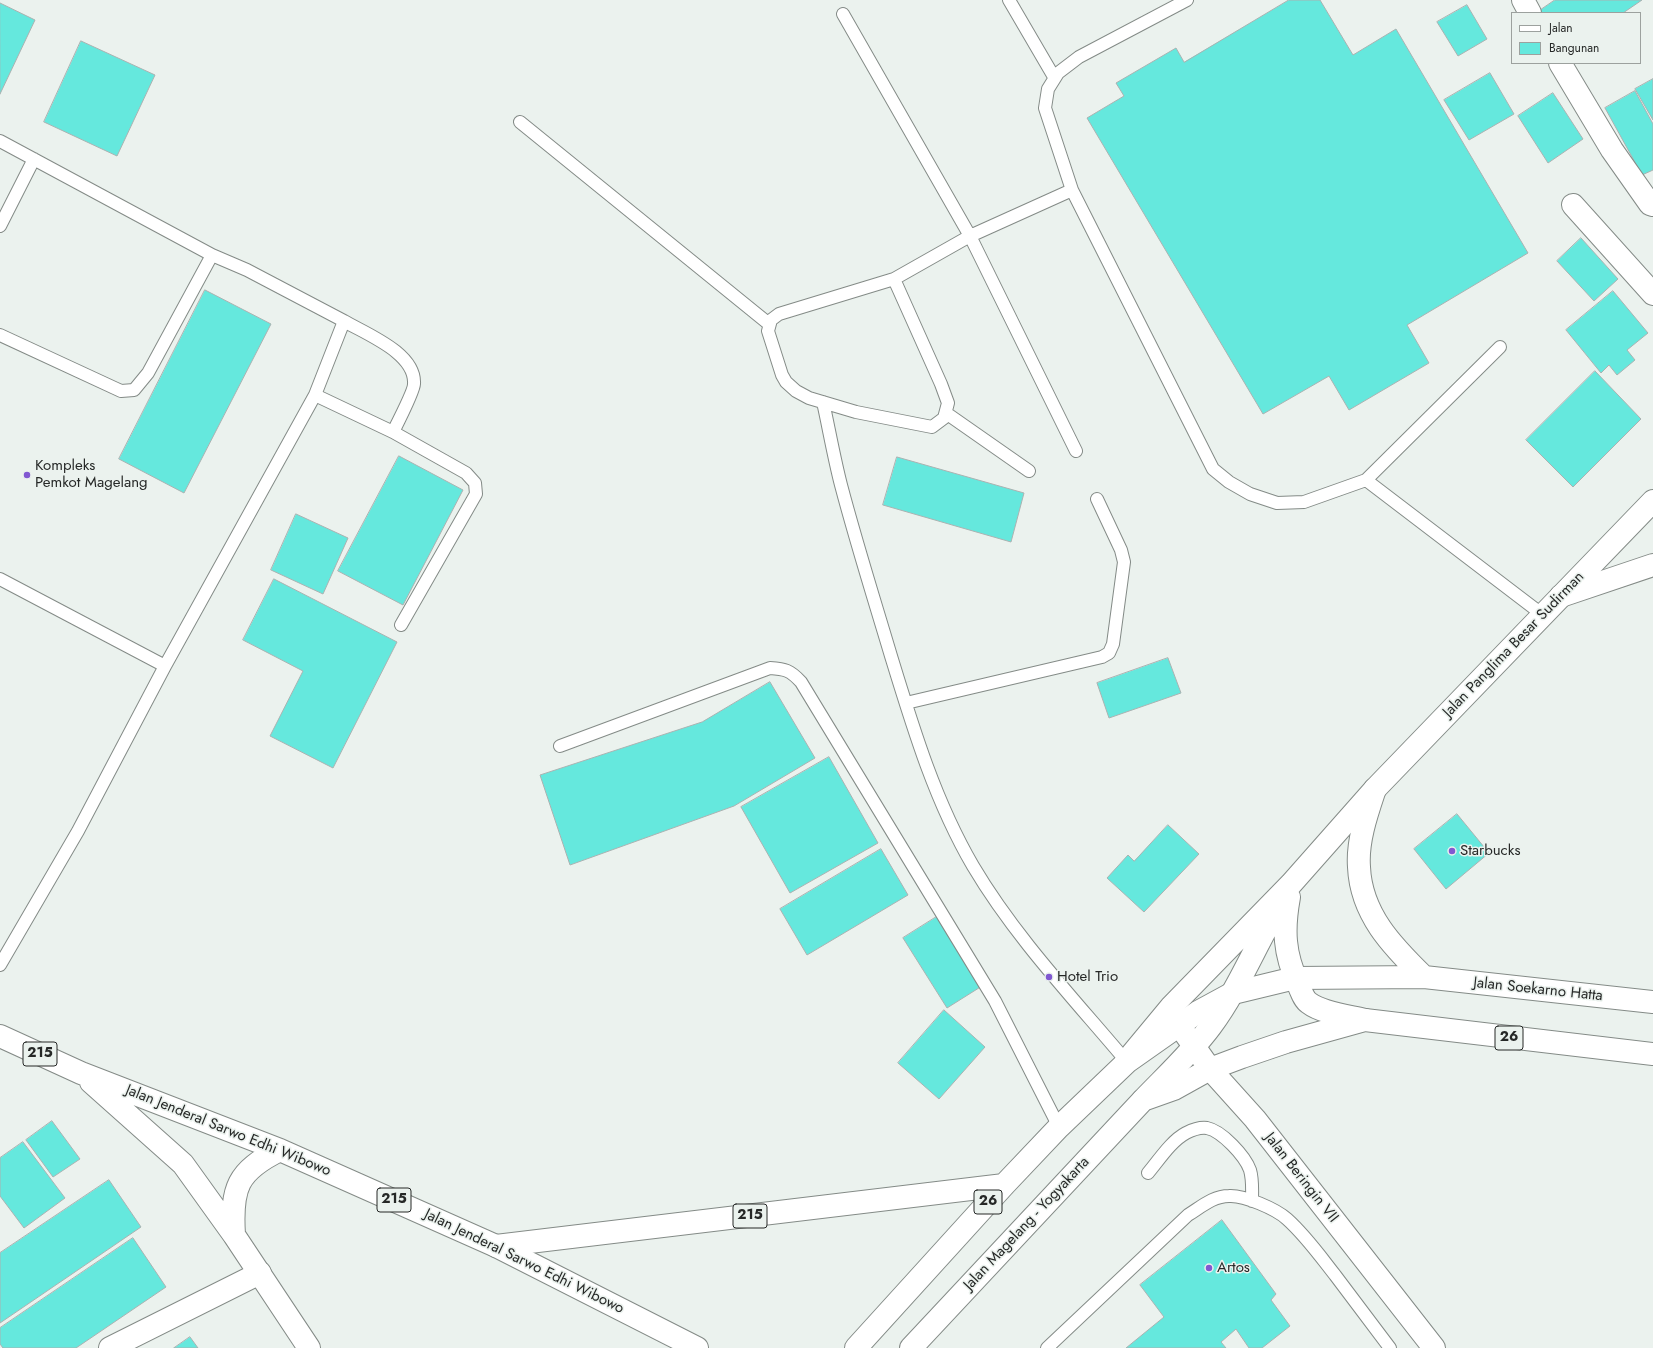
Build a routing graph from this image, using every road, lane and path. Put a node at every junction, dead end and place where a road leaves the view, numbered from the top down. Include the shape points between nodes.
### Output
1 (1009, 0) edge
2 (1187, 0) edge
3 (1523, 0) edge
4 (1529, 12) edge
5 (843, 14) dead end
6 (1561, 64) edge
7 (1054, 77) junction
8 (520, 122) dead end
9 (0, 141) edge
10 (34, 159) junction
11 (1072, 190) junction
12 (1653, 205) edge
13 (1573, 206) dead end
14 (0, 226) edge
15 (970, 236) junction
16 (212, 255) junction
17 (894, 279) junction
18 (1653, 294) edge
19 (344, 321) junction
20 (770, 324) junction
21 (0, 335) edge
22 (1500, 348) dead end
23 (315, 395) junction
24 (823, 402) junction
25 (946, 413) junction
26 (393, 432) junction
27 (1076, 451) dead end
28 (1029, 471) dead end
29 (1366, 480) junction
30 (1097, 498) dead end
31 (1653, 501) edge
32 (1653, 565) edge
33 (0, 579) edge
34 (1561, 596) junction
35 (1543, 615) junction
36 (401, 625) dead end
37 (165, 666) junction
38 (906, 703) junction
39 (560, 746) dead end
40 (1374, 789) junction
41 (1291, 884) junction
42 (0, 965) edge
43 (1424, 977) junction
44 (1295, 978) junction
45 (1233, 993) junction
46 (1653, 1002) edge
47 (1175, 1016) junction
48 (1365, 1020) junction
49 (0, 1036) edge
50 (1194, 1048) junction
51 (1653, 1054) edge
52 (1126, 1062) junction
53 (1210, 1069) junction
54 (81, 1073) junction
55 (1143, 1100) junction
56 (1059, 1127) junction
57 (280, 1150) junction
58 (1148, 1173) dead end
59 (1004, 1185) junction
60 (1252, 1201) junction
61 (234, 1235) junction
62 (496, 1246) junction
63 (260, 1273) junction
64 (110, 1348) edge
65 (309, 1348) edge
66 (698, 1348) edge
67 (856, 1348) edge
68 (911, 1348) edge
69 (1046, 1348) edge
70 (1390, 1348) edge
71 (1434, 1348) edge

1 - 7 lane
2 - 7 lane via 1080,57
3 - 4 main road
5 - 15 lane
6 - 12 main road via 1612,150
7 - 11 lane via 1048,89 1045,108
8 - 20 lane
9 - 10 lane
10 - 14 lane
10 - 16 lane
11 - 15 lane
11 - 29 lane via 1213,469 1250,494 1278,503 1304,502
13 - 18 main road
15 - 17 lane
15 - 27 lane
16 - 19 lane via 247,270
16 - 21 lane via 148,373 134,390 121,391
17 - 20 lane via 779,314
17 - 25 lane via 941,384 948,403
19 - 23 lane
19 - 26 lane via 392,349 403,357 411,368 414,385
20 - 24 lane via 768,331 786,382 801,395
22 - 29 lane
23 - 26 lane
23 - 37 lane
24 - 25 lane via 856,412 928,427 937,424
24 - 38 lane via 841,484
25 - 28 lane
26 - 36 lane via 466,473 477,488 476,494
29 - 35 lane
30 - 38 lane via 1124,562 1113,644 1109,653 1102,657
31 - 34 main road, Jalan Panglima Besar Sudirman
32 - 34 main road
33 - 37 lane
34 - 35 main road, Jalan Panglima Besar Sudirman
35 - 40 main road, Jalan Panglima Besar Sudirman
37 - 42 lane via 78,831
38 - 52 lane via 930,777 974,866 1005,914 1036,954
39 - 56 lane via 770,668 793,673 801,682 995,1001
40 - 41 main road, Jalan Panglima Besar Sudirman
40 - 43 main road via 1358,866 1366,903 1385,936
41 - 44 main road via 1285,919 1285,941
41 - 45 main road, Jalan Magelang - Yogyakarta
41 - 47 main road
43 - 44 main road, 26
43 - 46 main road, Jalan Soekarno Hatta / 26
44 - 45 main road, 26
44 - 48 main road via 1308,1002 1317,1007
45 - 47 main road, 26 via 1198,1012
45 - 50 main road, Jalan Magelang - Yogyakarta
47 - 50 main road, Jalan Beringin VII
47 - 52 main road, 26
48 - 51 main road, 26
48 - 53 main road, 26 via 1286,1042
49 - 54 main road, Jalan Jenderal Sarwo Edhi Wibowo / 215
50 - 53 main road, Jalan Beringin VII
50 - 55 main road, Jalan Magelang - Yogyakarta
52 - 56 main road, 26
53 - 55 main road, 26 via 1174,1089
53 - 71 main road, Jalan Beringin VII via 1255,1119
54 - 57 main road, Jalan Jenderal Sarwo Edhi Wibowo / 215
54 - 61 main road, Jalan Jenderal Sarwo Edhi Wibowo / 215 via 183,1164
55 - 68 main road, Jalan Magelang - Yogyakarta / 26
56 - 59 main road, 26
57 - 61 main road via 258,1162 238,1184 234,1200
57 - 62 main road, Jalan Jenderal Sarwo Edhi Wibowo / 215
58 - 60 lane via 1172,1144 1185,1133 1206,1128 1222,1136 1247,1164 1252,1179
59 - 62 main road, 215
59 - 67 main road, 26
60 - 69 lane via 1238,1196 1220,1197 1188,1215
60 - 70 lane via 1286,1218 1306,1238
61 - 63 main road, Jalan Jenderal Sarwo Edhi Wibowo / 215
62 - 66 main road, Jalan Jenderal Sarwo Edhi Wibowo / 215
63 - 64 main road
63 - 65 main road, Jalan Jenderal Sarwo Edhi Wibowo / 215

